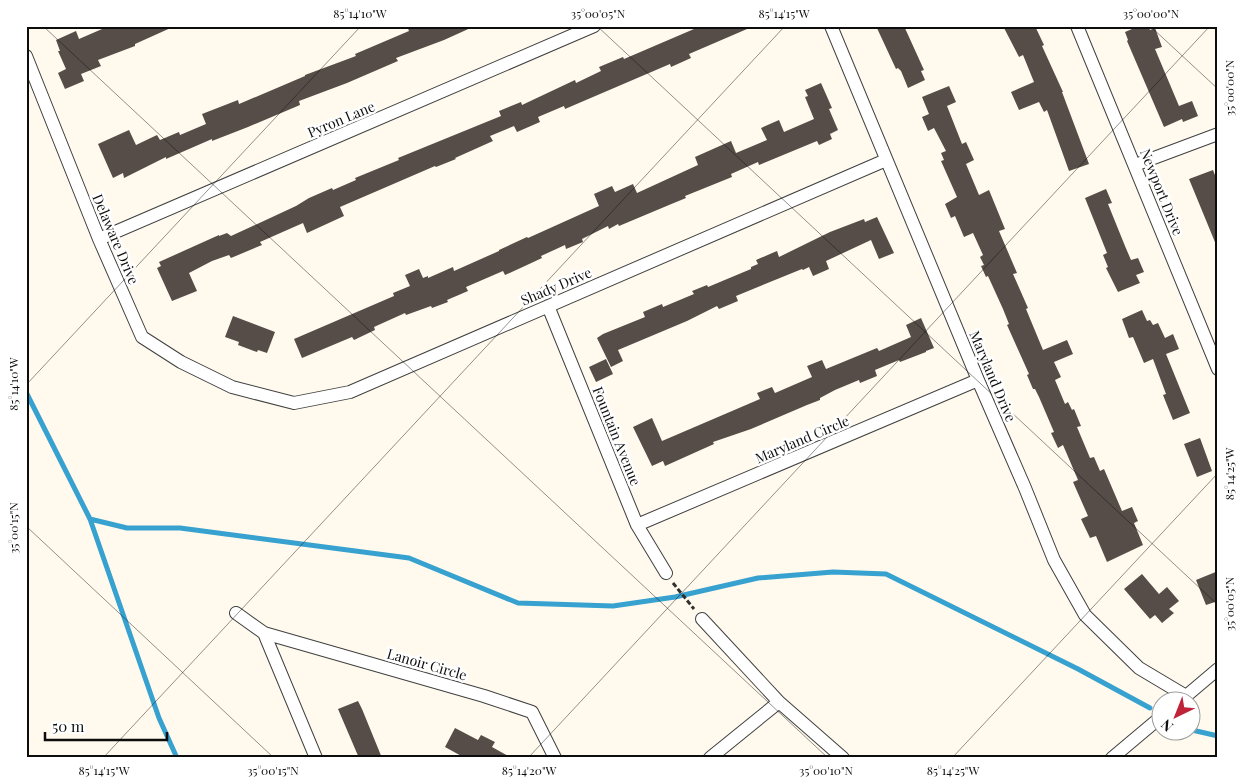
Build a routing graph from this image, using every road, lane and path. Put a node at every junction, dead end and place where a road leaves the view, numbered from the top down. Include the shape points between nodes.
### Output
1 (594, 26) edge
2 (831, 26) edge
3 (1077, 26) edge
4 (26, 56) edge
5 (1218, 134) edge
6 (886, 160) junction
7 (1135, 165) junction
8 (99, 239) junction
9 (548, 306) junction
10 (1218, 370) edge
11 (978, 380) junction
12 (232, 387) joint
13 (637, 525) junction
14 (666, 573) dead end
15 (677, 589) dead end
16 (691, 606) dead end
17 (236, 613) dead end
18 (702, 619) dead end
19 (264, 633) junction
20 (1218, 669) edge
21 (1172, 692) edge
22 (1190, 692) edge
23 (779, 702) junction
24 (1152, 724) edge
25 (316, 758) edge
26 (555, 758) edge
27 (710, 758) edge
28 (843, 758) edge
29 (1112, 758) edge

1 - 8 street, Pyron Lane
2 - 6 street, Maryland Drive
3 - 7 street, Newport Drive
4 - 8 street, Delaware Drive
5 - 7 street
6 - 9 street, Shady Drive
6 - 11 street, Maryland Drive
7 - 10 street, Newport Drive
8 - 12 street, Delaware Drive via 142,337 181,362
9 - 12 street, Shady Drive via 350,392 294,403
9 - 13 street, Fountain Avenue
11 - 13 street, Maryland Circle
11 - 21 street, Maryland Drive via 1054,560 1084,615 1139,668
13 - 14 street, Fountain Avenue
15 - 16 path
17 - 19 street, Lanoir Circle
18 - 23 street
19 - 25 street
19 - 26 street, Lanoir Circle via 532,712
20 - 22 street
23 - 27 street
23 - 28 street
24 - 29 street

